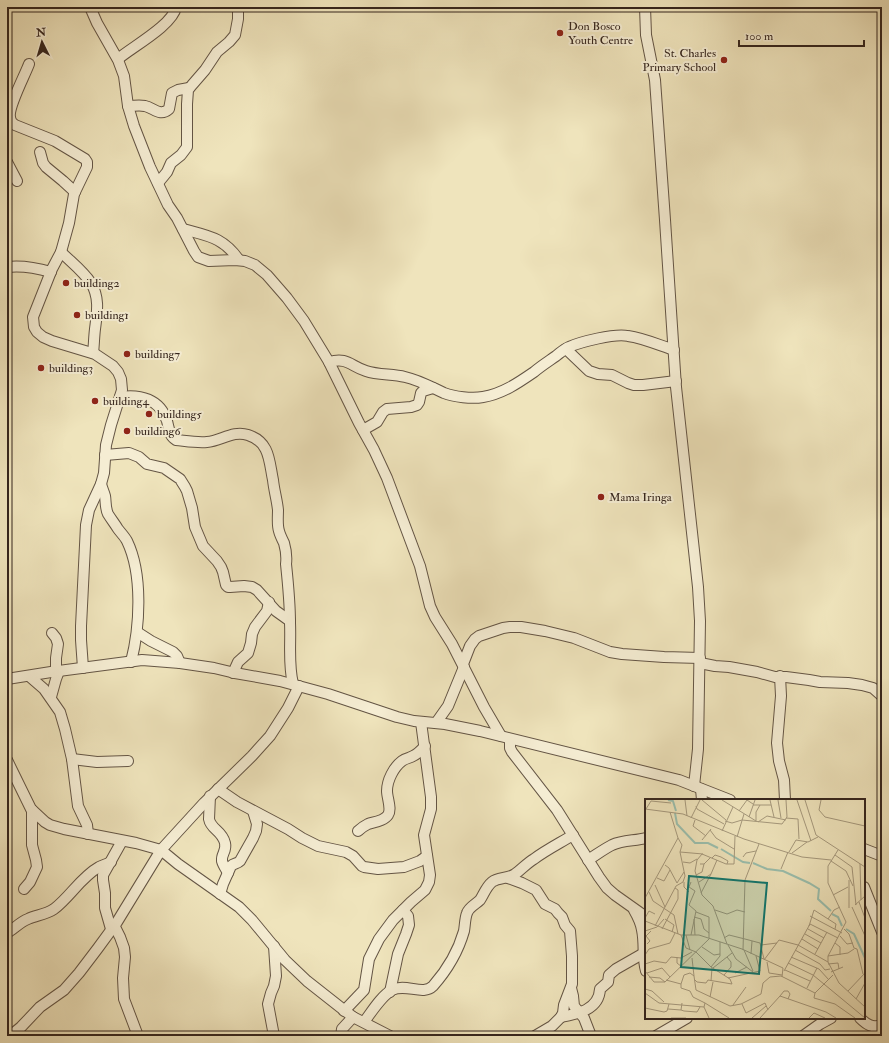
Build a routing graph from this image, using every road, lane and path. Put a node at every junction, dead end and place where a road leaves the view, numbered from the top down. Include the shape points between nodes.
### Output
1 (90, 7) edge
2 (176, 7) edge
3 (238, 7) edge
4 (645, 7) edge
5 (118, 59) junction
6 (29, 64) dead end
7 (190, 88) junction
8 (128, 106) junction
9 (9, 124) edge
10 (40, 152) dead end
11 (7, 162) edge
12 (17, 181) dead end
13 (158, 183) junction
14 (75, 192) junction
15 (183, 229) junction
16 (61, 252) junction
17 (239, 260) junction
18 (7, 266) edge
19 (50, 272) junction
20 (566, 349) junction
21 (674, 350) junction
22 (93, 353) junction
23 (329, 362) junction
24 (676, 381) junction
25 (433, 388) junction
26 (120, 396) junction
27 (364, 430) junction
28 (105, 455) junction
29 (101, 484) junction
30 (268, 602) junction
31 (290, 621) junction
32 (137, 632) junction
33 (52, 633) dead end
34 (700, 660) junction
35 (131, 662) junction
36 (180, 663) junction
37 (464, 666) junction
38 (83, 668) junction
39 (58, 671) junction
40 (233, 673) junction
41 (29, 676) junction
42 (780, 676) junction
43 (7, 679) edge
44 (296, 685) junction
45 (882, 696) edge
46 (50, 697) junction
47 (422, 722) junction
48 (436, 723) junction
49 (506, 738) junction
50 (425, 746) junction
51 (72, 759) junction
52 (7, 760) edge
53 (128, 761) dead end
54 (697, 787) junction
55 (218, 788) junction
56 (210, 796) junction
57 (702, 799) edge
58 (727, 799) edge
59 (785, 799) edge
60 (32, 810) junction
61 (253, 811) junction
62 (358, 831) dead end
63 (88, 834) junction
64 (572, 835) junction
65 (645, 838) edge
66 (122, 840) junction
67 (865, 849) edge
68 (161, 850) junction
69 (427, 856) junction
70 (882, 856) edge
71 (588, 860) junction
72 (111, 862) junction
73 (228, 873) junction
74 (508, 878) junction
75 (24, 889) dead end
76 (865, 889) edge
77 (220, 894) junction
78 (634, 908) junction
79 (403, 910) junction
80 (645, 915) edge
81 (113, 927) junction
82 (882, 932) edge
83 (7, 933) edge
84 (274, 946) junction
85 (644, 953) junction
86 (645, 968) edge
87 (571, 988) junction
88 (390, 992) junction
89 (580, 1013) junction
90 (349, 1014) junction
91 (561, 1017) junction
92 (683, 1019) edge
93 (827, 1019) edge
94 (861, 1019) edge
95 (364, 1022) junction
96 (670, 1022) edge
97 (882, 1025) edge
98 (10, 1034) edge
99 (138, 1036) edge
100 (274, 1036) edge
101 (341, 1036) edge
102 (390, 1036) edge
103 (535, 1036) edge
104 (591, 1036) edge
105 (656, 1036) edge
106 (803, 1036) edge

1 - 5 street
2 - 5 street via 166,23
3 - 7 street via 235,35 217,52
4 - 21 street via 646,35 655,80
5 - 8 street via 124,76
6 - 9 street via 10,110
7 - 8 street via 172,93 166,112 157,112 145,106
7 - 13 street via 186,132 188,146 171,163 168,172
8 - 13 street
9 - 14 street via 55,141 85,159 87,167
10 - 14 street via 46,167
11 - 12 street
13 - 15 street
14 - 16 street
15 - 17 street via 222,242
15 - 17 street via 198,257 209,260
16 - 19 street
16 - 22 street via 84,274 97,296 98,313
17 - 23 street via 255,266 267,275 300,316
18 - 19 street
19 - 22 street via 33,317 34,327 43,337 52,341
20 - 21 street via 586,341 626,335
20 - 24 street via 593,373 612,375 634,385
20 - 25 street via 519,383 501,392 471,398
21 - 24 street
22 - 26 street via 103,358 118,372 122,390
23 - 25 street via 345,361 369,372 405,377
23 - 27 street
24 - 34 street via 698,587
25 - 27 street via 421,393 417,405 387,409 378,422
26 - 28 street
26 - 31 street via 143,397 158,405 164,413 172,438 176,440 206,442 242,434 260,441 265,447 269,455 278,502 279,532 287,554
27 - 37 street via 388,478 420,566 430,606
28 - 29 street
28 - 30 street via 129,453 147,464 164,468 180,480 187,491 195,527 203,546 221,567 226,585 252,587
29 - 32 street via 108,514 127,541 134,562 138,596
29 - 38 street via 89,510 85,534 81,626
30 - 31 street
30 - 40 street via 267,611 252,634 248,653 238,662
31 - 44 street via 290,674
32 - 35 street
32 - 36 street via 173,652
33 - 39 street via 58,644
34 - 37 street via 610,652 574,638 546,631 510,627 475,639
34 - 42 street via 715,666
34 - 54 street
35 - 36 street via 142,660
35 - 38 street
36 - 40 street
37 - 48 street via 448,706
37 - 49 street via 484,707
38 - 39 street
39 - 41 street
39 - 46 street
40 - 44 street
41 - 43 street
41 - 46 street
42 - 45 street via 862,685 873,688
42 - 59 street via 777,743
44 - 47 street via 397,717
44 - 55 street via 288,708 270,736
46 - 51 street via 60,712
47 - 48 street
47 - 50 street
48 - 49 street
49 - 54 street via 679,780
49 - 64 street via 512,752 557,810
50 - 62 street via 414,756 402,761 392,775 387,790 388,815
50 - 69 street via 431,797 424,835
51 - 53 street via 97,762
51 - 63 street via 78,806 87,825
52 - 60 street
54 - 57 street
54 - 58 street
55 - 56 street
55 - 61 street
56 - 68 street
56 - 73 street via 209,819 225,843 222,863
60 - 63 street via 50,825
60 - 75 street via 32,845 37,867
61 - 69 street via 318,846 354,856 364,867 404,867
61 - 73 street via 257,824 253,838 240,861 234,864
63 - 66 street
64 - 71 street
64 - 74 street
65 - 71 street via 612,845
66 - 68 street
66 - 72 street
67 - 70 street
68 - 77 street
68 - 81 street
69 - 79 street via 430,875 427,886
71 - 78 street via 607,888
72 - 81 street via 103,880 106,914
72 - 83 street via 93,871 53,910 28,919
73 - 77 street
74 - 87 street via 536,890 545,904 555,909 562,917 569,930 572,956
74 - 88 street via 490,883 480,899 467,912 455,956 444,974 428,990 405,988
76 - 82 street
77 - 84 street via 239,907
78 - 80 street
78 - 85 street via 640,921
79 - 88 street via 408,916 409,926 398,954
79 - 90 street via 379,939 369,959 364,990
81 - 98 street via 71,983
81 - 99 street via 124,948 124,999
84 - 90 street via 307,981
84 - 100 street via 276,976 268,1004
85 - 86 street
85 - 89 street via 616,968 600,990 595,1004
87 - 89 street via 574,1006
87 - 91 street
88 - 95 street
89 - 91 street
89 - 104 street
90 - 95 street
90 - 101 street
91 - 103 street
92 - 96 street
93 - 106 street
94 - 97 street via 873,1027
95 - 102 street
96 - 105 street

